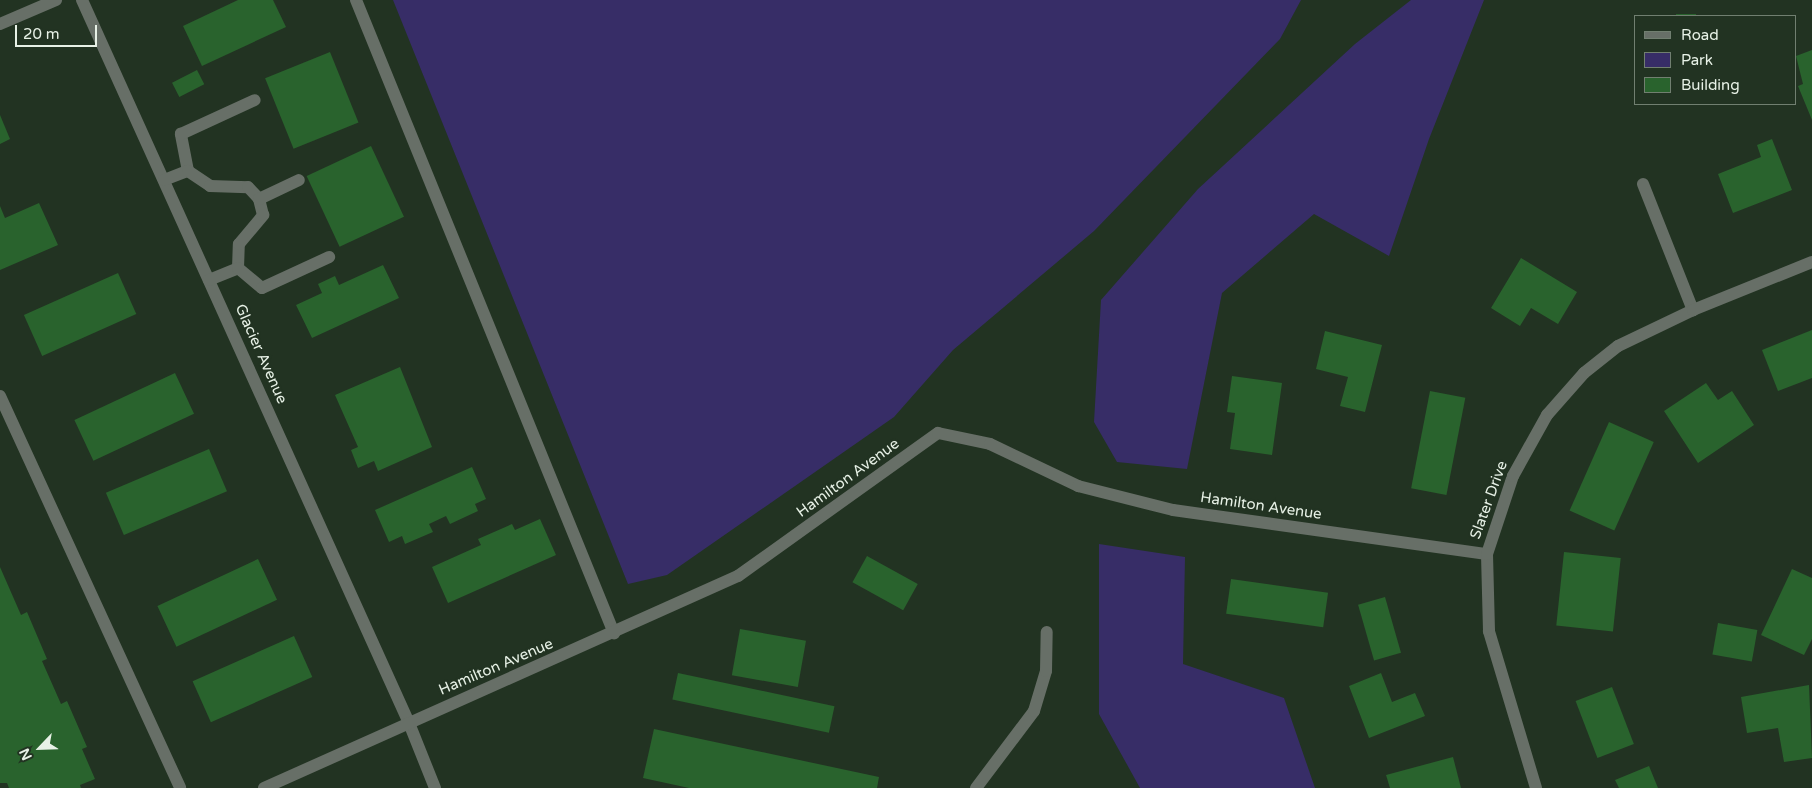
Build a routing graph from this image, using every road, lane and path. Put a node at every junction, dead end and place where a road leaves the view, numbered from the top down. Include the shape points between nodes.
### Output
1 (56, 0) edge
2 (82, 0) edge
3 (356, 0) edge
4 (0, 24) edge
5 (255, 100) dead end
6 (188, 171) junction
7 (164, 180) junction
8 (299, 180) dead end
9 (1643, 184) dead end
10 (259, 199) junction
11 (329, 257) dead end
12 (1812, 262) edge
13 (238, 268) junction
14 (209, 280) junction
15 (1693, 310) junction
16 (0, 396) edge
17 (1487, 554) junction
18 (1047, 632) dead end
19 (614, 633) junction
20 (409, 723) junction
21 (180, 788) edge
22 (264, 788) edge
23 (435, 788) edge
24 (976, 788) edge
25 (1536, 788) edge

1 - 4 street
2 - 7 street, Glacier Avenue
3 - 19 street
5 - 6 street via 181,134
6 - 7 street
6 - 10 street via 210,186 248,186
7 - 14 street, Glacier Avenue
8 - 10 street
9 - 15 street
10 - 13 street via 263,215 239,244
11 - 13 street via 262,288
12 - 15 street, Slater Drive
13 - 14 street
14 - 20 street, Glacier Avenue
15 - 17 street, Slater Drive via 1618,346 1584,373 1547,415 1513,476
16 - 21 street
17 - 19 street, Hamilton Avenue via 1173,510 1078,486 990,444 938,433 738,576
17 - 25 street, Slater Drive via 1489,631
18 - 24 street via 1046,671 1034,711
19 - 20 street, Hamilton Avenue
20 - 22 street, Hamilton Avenue
20 - 23 street, Glacier Avenue

